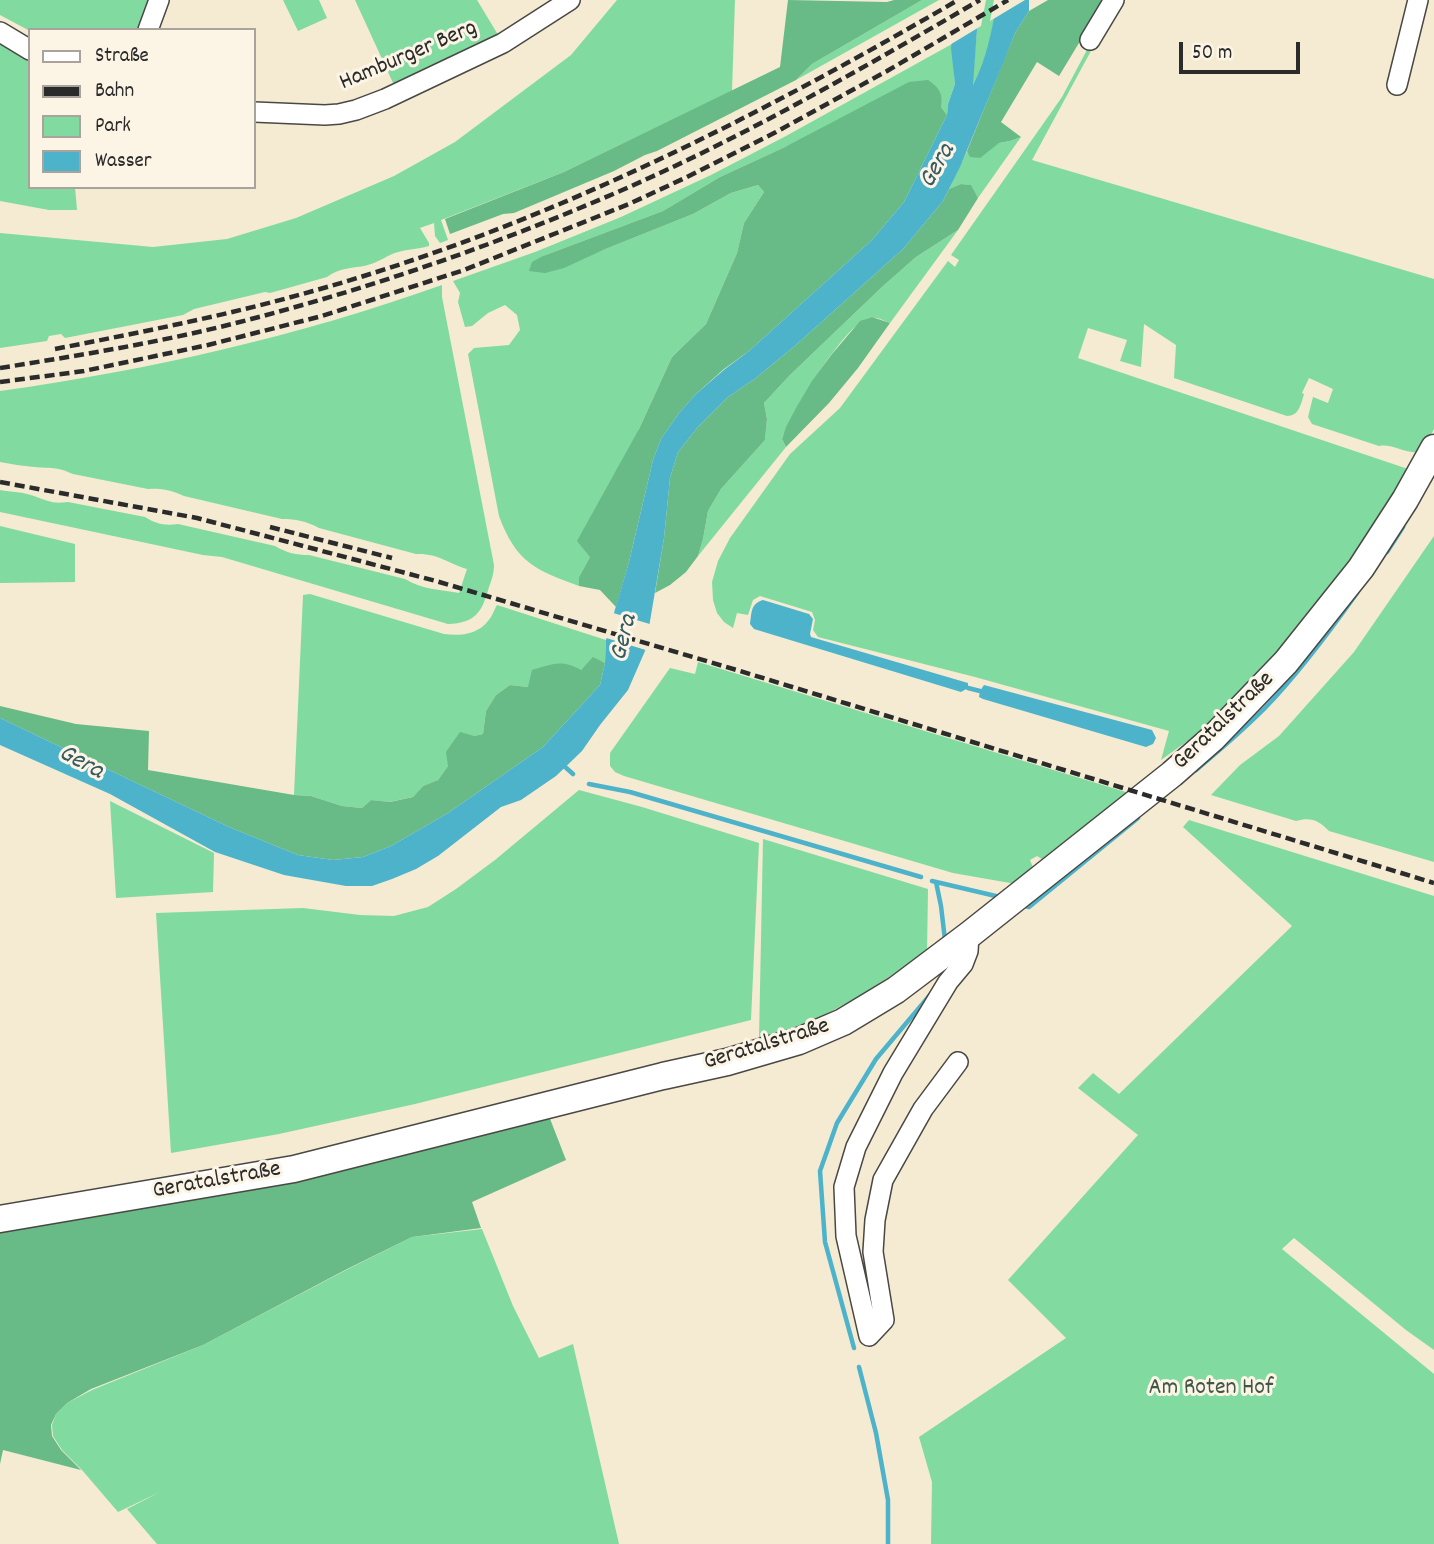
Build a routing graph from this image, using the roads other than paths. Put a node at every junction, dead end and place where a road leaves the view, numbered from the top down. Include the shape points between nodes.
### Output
1 (159, 0) edge
2 (570, 0) edge
3 (1114, 0) edge
4 (1418, 0) edge
5 (149, 28) edge
6 (0, 32) edge
7 (1090, 40) dead end
8 (28, 49) edge
9 (1396, 85) dead end
10 (256, 112) edge
11 (1434, 448) edge
12 (969, 935) junction
13 (958, 1062) dead end
14 (0, 1219) edge

1 - 5 street
2 - 10 street, Hamburger Berg via 503,43 356,110 325,115
3 - 7 street
4 - 9 street
6 - 8 street
11 - 12 street, Geratalstraße via 1361,568 1286,662 1172,774
12 - 13 street via 962,964 893,1073 856,1147 844,1187 846,1236 869,1336 884,1320 873,1252 883,1180 923,1109
12 - 14 street, Geratalstraße via 897,990 843,1022 763,1052 294,1169

